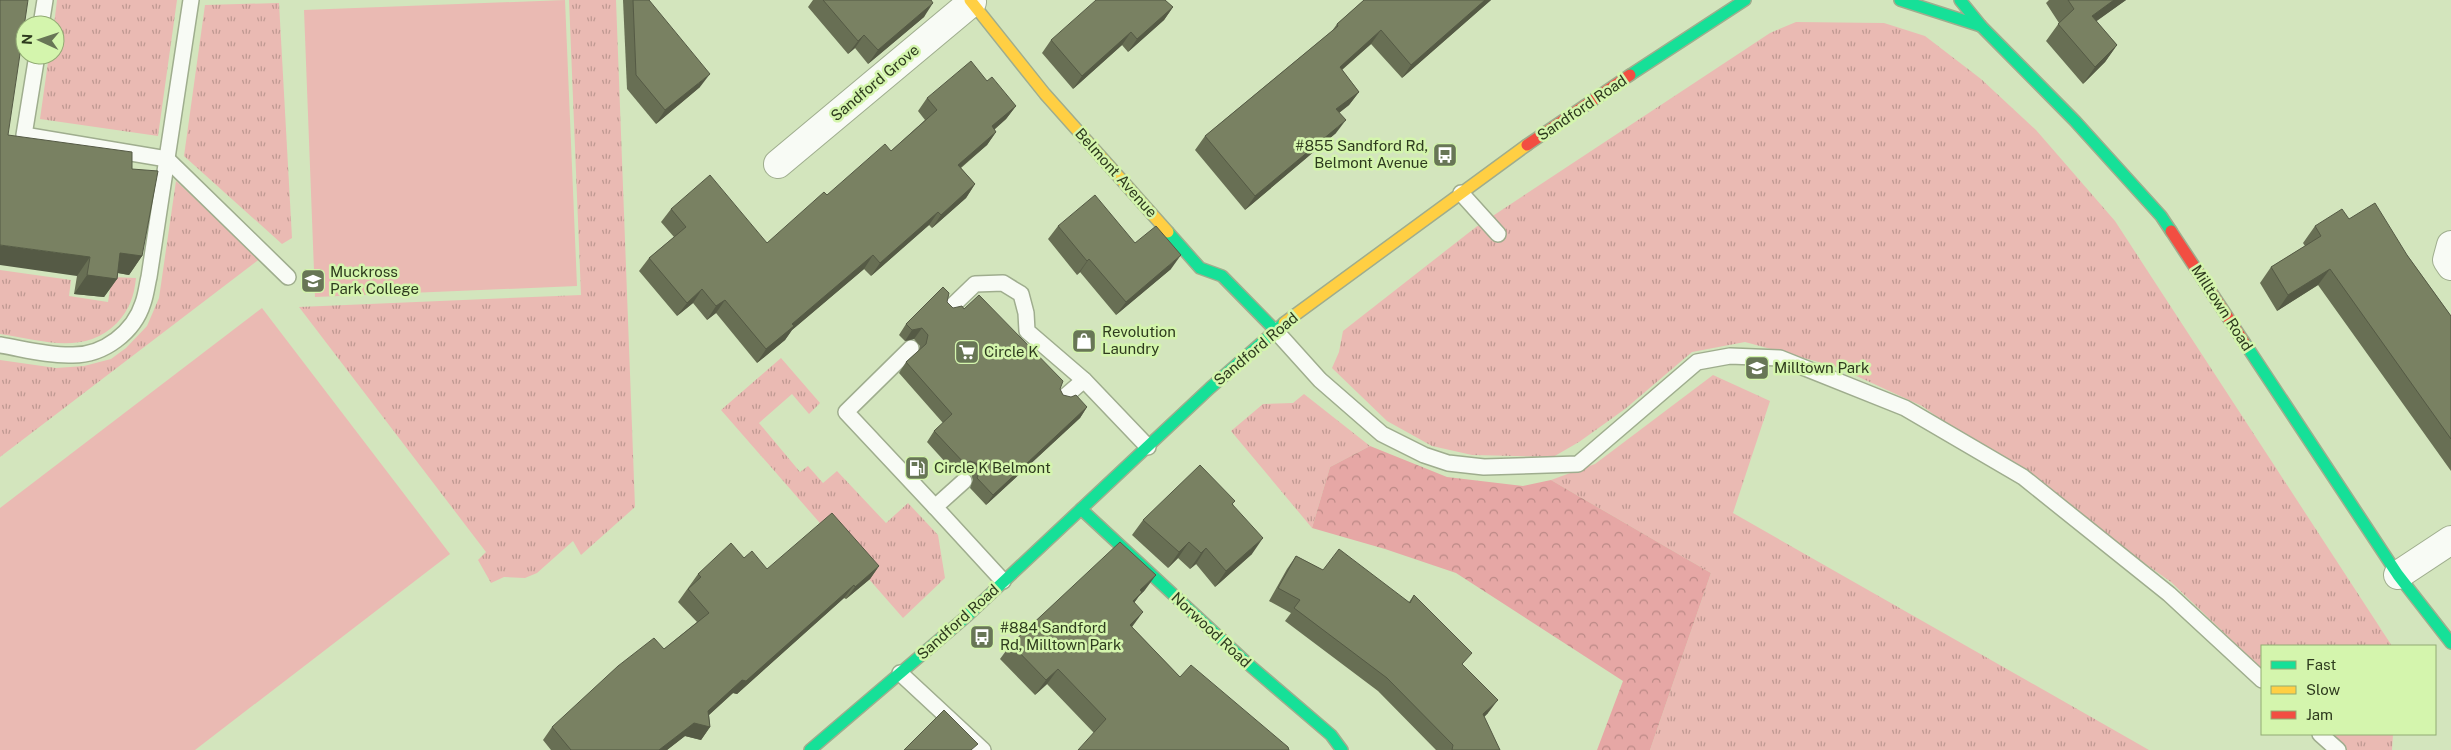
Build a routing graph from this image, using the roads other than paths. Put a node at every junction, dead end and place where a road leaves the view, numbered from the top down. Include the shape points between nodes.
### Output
1 (45, 0) edge
2 (192, 0) edge
3 (1745, 0) edge
4 (1900, 0) edge
5 (1960, 0) edge
6 (971, 1) edge
7 (43, 15) edge
8 (1981, 26) junction
9 (35, 65) edge
10 (167, 159) junction
11 (778, 164) dead end
12 (1461, 193) junction
13 (1498, 234) dead end
14 (2451, 245) edge
15 (2451, 266) edge
16 (288, 277) dead end
17 (948, 310) edge
18 (1275, 330) junction
19 (0, 345) edge
20 (911, 348) dead end
21 (1084, 380) junction
22 (1062, 399) edge
23 (1148, 447) junction
24 (964, 482) dead end
25 (935, 507) junction
26 (1081, 509) junction
27 (2451, 540) edge
28 (2398, 575) junction
29 (1004, 581) junction
30 (2451, 643) edge
31 (900, 673) junction
32 (2261, 679) edge
33 (2321, 735) edge
34 (810, 750) edge
35 (983, 750) edge
36 (1342, 750) edge
37 (2338, 750) edge

1 - 7 lane
2 - 10 lane
3 - 12 main road, Sandford Road via 1588,102
4 - 8 main road
5 - 8 main road, Milltown Road
6 - 11 street, Sandford Grove
6 - 18 main road, Belmont Avenue via 1045,94 1200,268 1222,276
8 - 28 main road, Milltown Road via 2075,121 2161,216
9 - 10 lane via 24,135
10 - 16 lane
10 - 19 lane via 143,304 127,331 111,344 74,355
12 - 13 lane
12 - 18 main road, Sandford Road
14 - 15 street via 2447,260
17 - 21 lane via 975,284 1004,283 1021,294 1027,331
18 - 23 main road, Sandford Road
18 - 32 lane via 1320,380 1382,434 1448,463 1484,468 1578,464 1697,362 1730,356 1780,358 1905,408 2023,476 2169,594
20 - 25 lane via 846,412
21 - 22 lane
21 - 23 lane
23 - 26 main road, Sandford Road
24 - 25 lane
25 - 29 lane
26 - 29 main road, Sandford Road
26 - 36 main road, Norwood Road via 1247,663 1331,735
27 - 28 street
28 - 30 main road, Milltown Road
29 - 31 main road, Sandford Road
31 - 34 main road, Sandford Road
31 - 35 lane
33 - 37 lane

